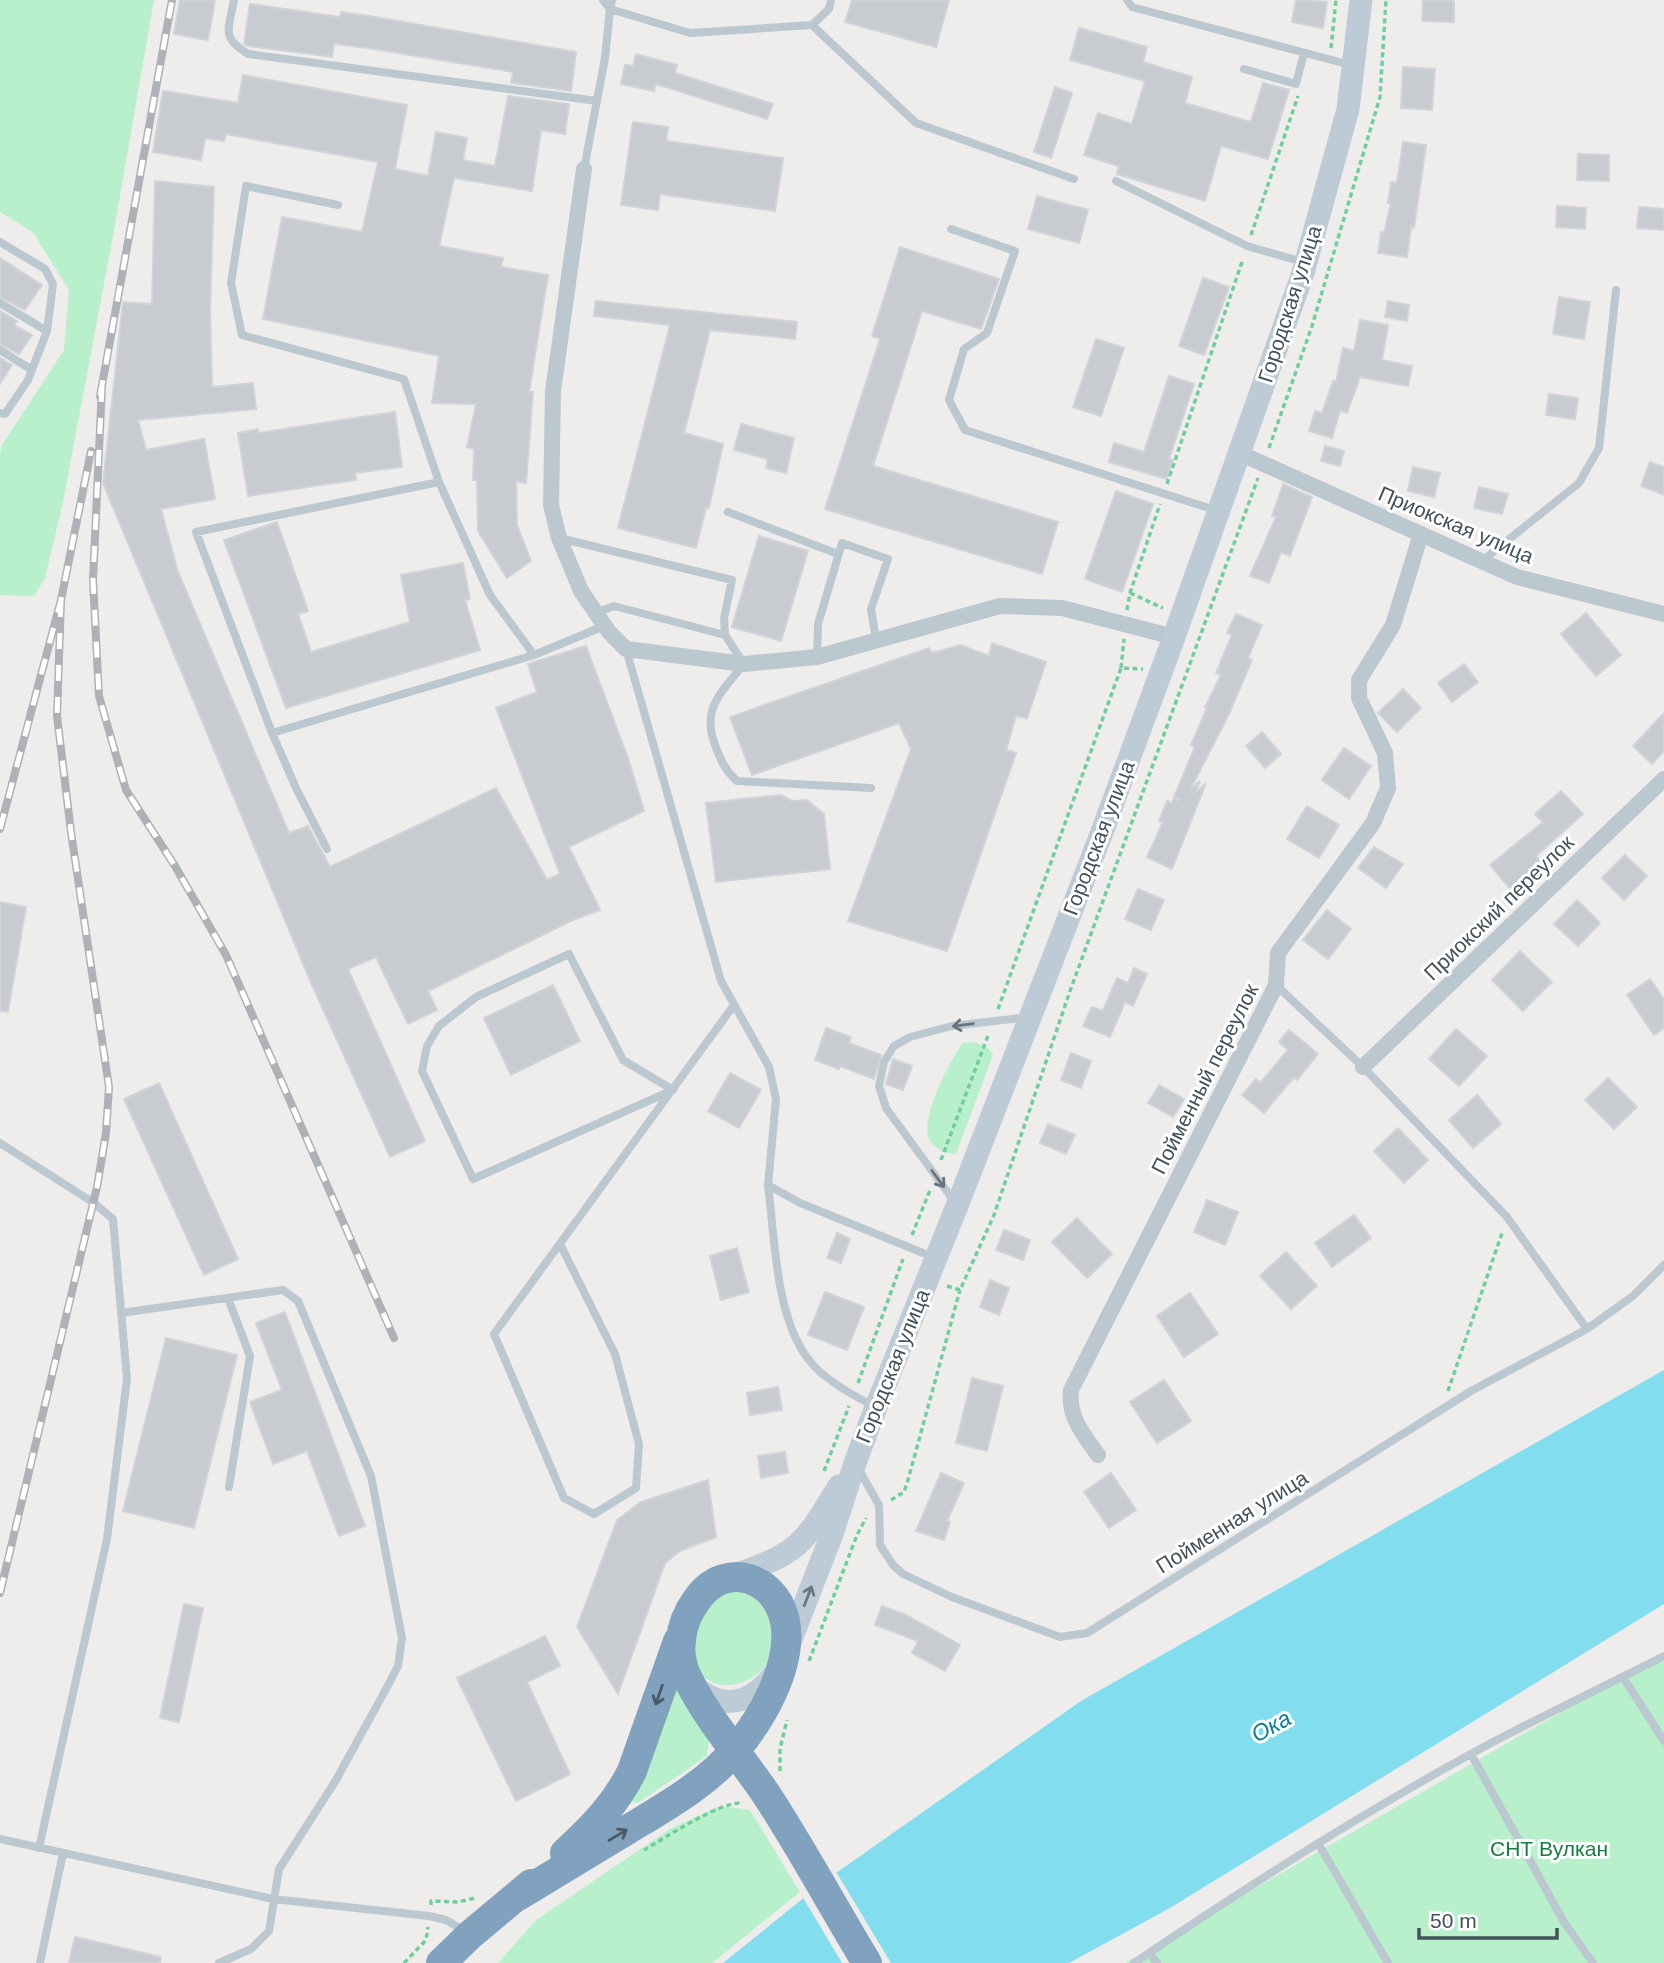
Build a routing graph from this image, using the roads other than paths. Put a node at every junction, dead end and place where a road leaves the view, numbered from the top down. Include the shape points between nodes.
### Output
1 (234, 0) edge
2 (603, 0) edge
3 (831, 0) edge
4 (1127, 0) edge
5 (1361, 0) edge
6 (611, 4) edge
7 (812, 25) junction
8 (1308, 54) junction
9 (1354, 65) junction
10 (1244, 69) dead end
11 (597, 101) junction
12 (584, 169) joint
13 (1074, 179) dead end
14 (1116, 181) dead end
15 (338, 205) dead end
16 (951, 229) dead end
17 (0, 242) edge
18 (1306, 263) junction
19 (1616, 290) dead end
20 (0, 303) edge
21 (47, 331) junction
22 (0, 350) edge
23 (32, 370) junction
24 (0, 413) edge
25 (1239, 453) junction
26 (439, 482) junction
27 (1218, 511) junction
28 (727, 512) dead end
29 (1421, 534) junction
30 (559, 538) junction
31 (838, 554) junction
32 (1482, 561) junction
33 (1664, 614) edge
34 (600, 619) junction
35 (725, 635) junction
36 (1174, 638) junction
37 (876, 640) junction
38 (626, 649) junction
39 (534, 655) junction
40 (817, 657) junction
41 (744, 664) junction
42 (272, 733) junction
43 (1664, 779) edge
44 (871, 788) dead end
45 (327, 849) dead end
46 (1276, 985) junction
47 (734, 1005) junction
48 (1031, 1016) junction
49 (1363, 1067) junction
50 (673, 1090) junction
51 (0, 1143) edge
52 (768, 1185) junction
53 (957, 1206) junction
54 (560, 1244) junction
55 (935, 1258) junction
56 (1664, 1265) edge
57 (228, 1298) junction
58 (121, 1313) junction
59 (1587, 1329) junction
60 (876, 1407) junction
61 (1098, 1455) dead end
62 (855, 1463) junction
63 (229, 1487) dead end
64 (722, 1580) junction
65 (682, 1631) junction
66 (1664, 1656) edge
67 (796, 1662) junction
68 (1623, 1677) junction
69 (688, 1680) junction
70 (778, 1709) junction
71 (1664, 1741) edge
72 (736, 1750) junction
73 (1471, 1754) junction
74 (767, 1797) junction
75 (663, 1807) junction
76 (0, 1839) edge
77 (1318, 1843) junction
78 (39, 1848) junction
79 (63, 1853) junction
80 (518, 1896) junction
81 (273, 1899) junction
82 (470, 1935) junction
83 (1149, 1953) junction
84 (40, 1963) edge
85 (219, 1963) edge
86 (441, 1963) edge
87 (867, 1963) edge
88 (1134, 1963) edge
89 (1157, 1963) edge
90 (1388, 1963) edge
91 (1592, 1963) edge

1 - 11 lane via 228,35 248,54
2 - 6 lane
3 - 7 lane via 829,9
4 - 8 lane via 1132,7
5 - 9 main road, Городская улица
6 - 7 lane via 690,33
6 - 11 lane
7 - 13 lane via 916,123
8 - 9 lane
8 - 10 lane via 1296,84
9 - 18 main road, Городская улица via 1348,109
11 - 12 lane
12 - 30 street via 553,391 551,505
14 - 18 lane via 1247,246
15 - 26 lane via 246,186 231,283 242,335 404,379
16 - 27 lane via 1015,251 987,333 964,349 949,400 965,430
17 - 21 lane via 45,269 53,284
18 - 25 main road, Городская улица
19 - 32 lane via 1599,448 1580,483
20 - 21 lane
21 - 23 lane
22 - 23 lane
23 - 24 lane via 5,414
25 - 27 main road, Городская улица
25 - 29 street, Приокская улица
26 - 39 lane via 490,595
26 - 42 lane via 196,532
27 - 36 main road, Городская улица
28 - 31 lane
29 - 32 street, Приокская улица
29 - 46 street, Пойменный переулок via 1393,625 1359,680 1359,698 1385,753 1388,788 1373,823 1278,953
30 - 34 street via 581,591
30 - 35 lane via 732,580
31 - 37 lane via 842,543 888,559 871,609
31 - 40 lane via 818,624
32 - 33 street, Приокская улица via 1517,577
34 - 35 lane via 614,606
34 - 38 street
34 - 39 lane
35 - 41 lane
36 - 37 street via 1062,608 1000,606
36 - 48 main road, Городская улица
37 - 40 street
38 - 41 street
38 - 47 lane via 721,981
39 - 42 lane
40 - 41 street
41 - 44 lane via 712,708 709,729 723,768 737,781
42 - 45 lane
43 - 49 street, Приокский переулок
46 - 49 lane
46 - 61 street, Пойменный переулок via 1071,1390 1073,1416
47 - 50 lane
47 - 52 lane via 769,1067 776,1099
48 - 53 main road, Городская улица
48 -> 53 lane via 951,1026 910,1037 894,1046 884,1062 879,1086 886,1108
49 - 59 lane via 1507,1217
50 - 50 lane via 623,1060 569,954 476,997 439,1026 427,1046 422,1071 473,1179
50 - 54 lane
51 - 58 lane via 113,1219
52 - 55 lane via 800,1203
52 - 60 lane via 791,1331 809,1362
53 - 55 main road, Городская улица
54 - 54 lane via 494,1334 564,1498 594,1514 636,1488 639,1444 615,1354
55 - 60 main road, Городская улица
56 - 59 lane, Пойменная улица via 1633,1296
57 - 58 lane
57 - 63 lane via 250,1356
57 - 81 lane via 283,1290 298,1301 371,1476 402,1638 398,1666 336,1780 279,1868
58 - 78 lane via 127,1379 107,1539
59 - 62 lane, Пойменная улица via 1471,1391 1087,1633 1060,1637 903,1574 880,1545 879,1505
60 - 62 main road, Городская улица
62 - 64 main road via 805,1538 778,1558
67 -> 62 main road, Городская улица
64 - 65 highway via 696,1601
64 - 67 highway via 751,1579 771,1591 783,1613
65 - 69 highway via 680,1650
65 -> 80 highway via 622,1790 591,1829
66 - 68 lane
67 - 69 main road via 762,1691 733,1702 702,1693
67 - 70 highway
68 - 71 lane
68 - 73 lane
69 - 72 highway
70 - 72 highway via 760,1717
70 - 74 highway via 762,1745
72 - 74 highway
72 - 75 highway
73 - 77 lane
73 - 91 lane via 1564,1922
74 - 75 highway via 751,1783 737,1780 708,1785
74 - 87 highway
80 -> 75 highway
76 - 78 lane
77 - 83 lane
77 - 90 lane
78 - 79 lane
79 - 81 lane
79 - 84 lane
80 - 82 highway
81 - 82 lane via 429,1916 453,1923
81 - 85 lane via 269,1931 251,1949
82 - 86 highway
83 - 88 lane
83 - 89 lane

